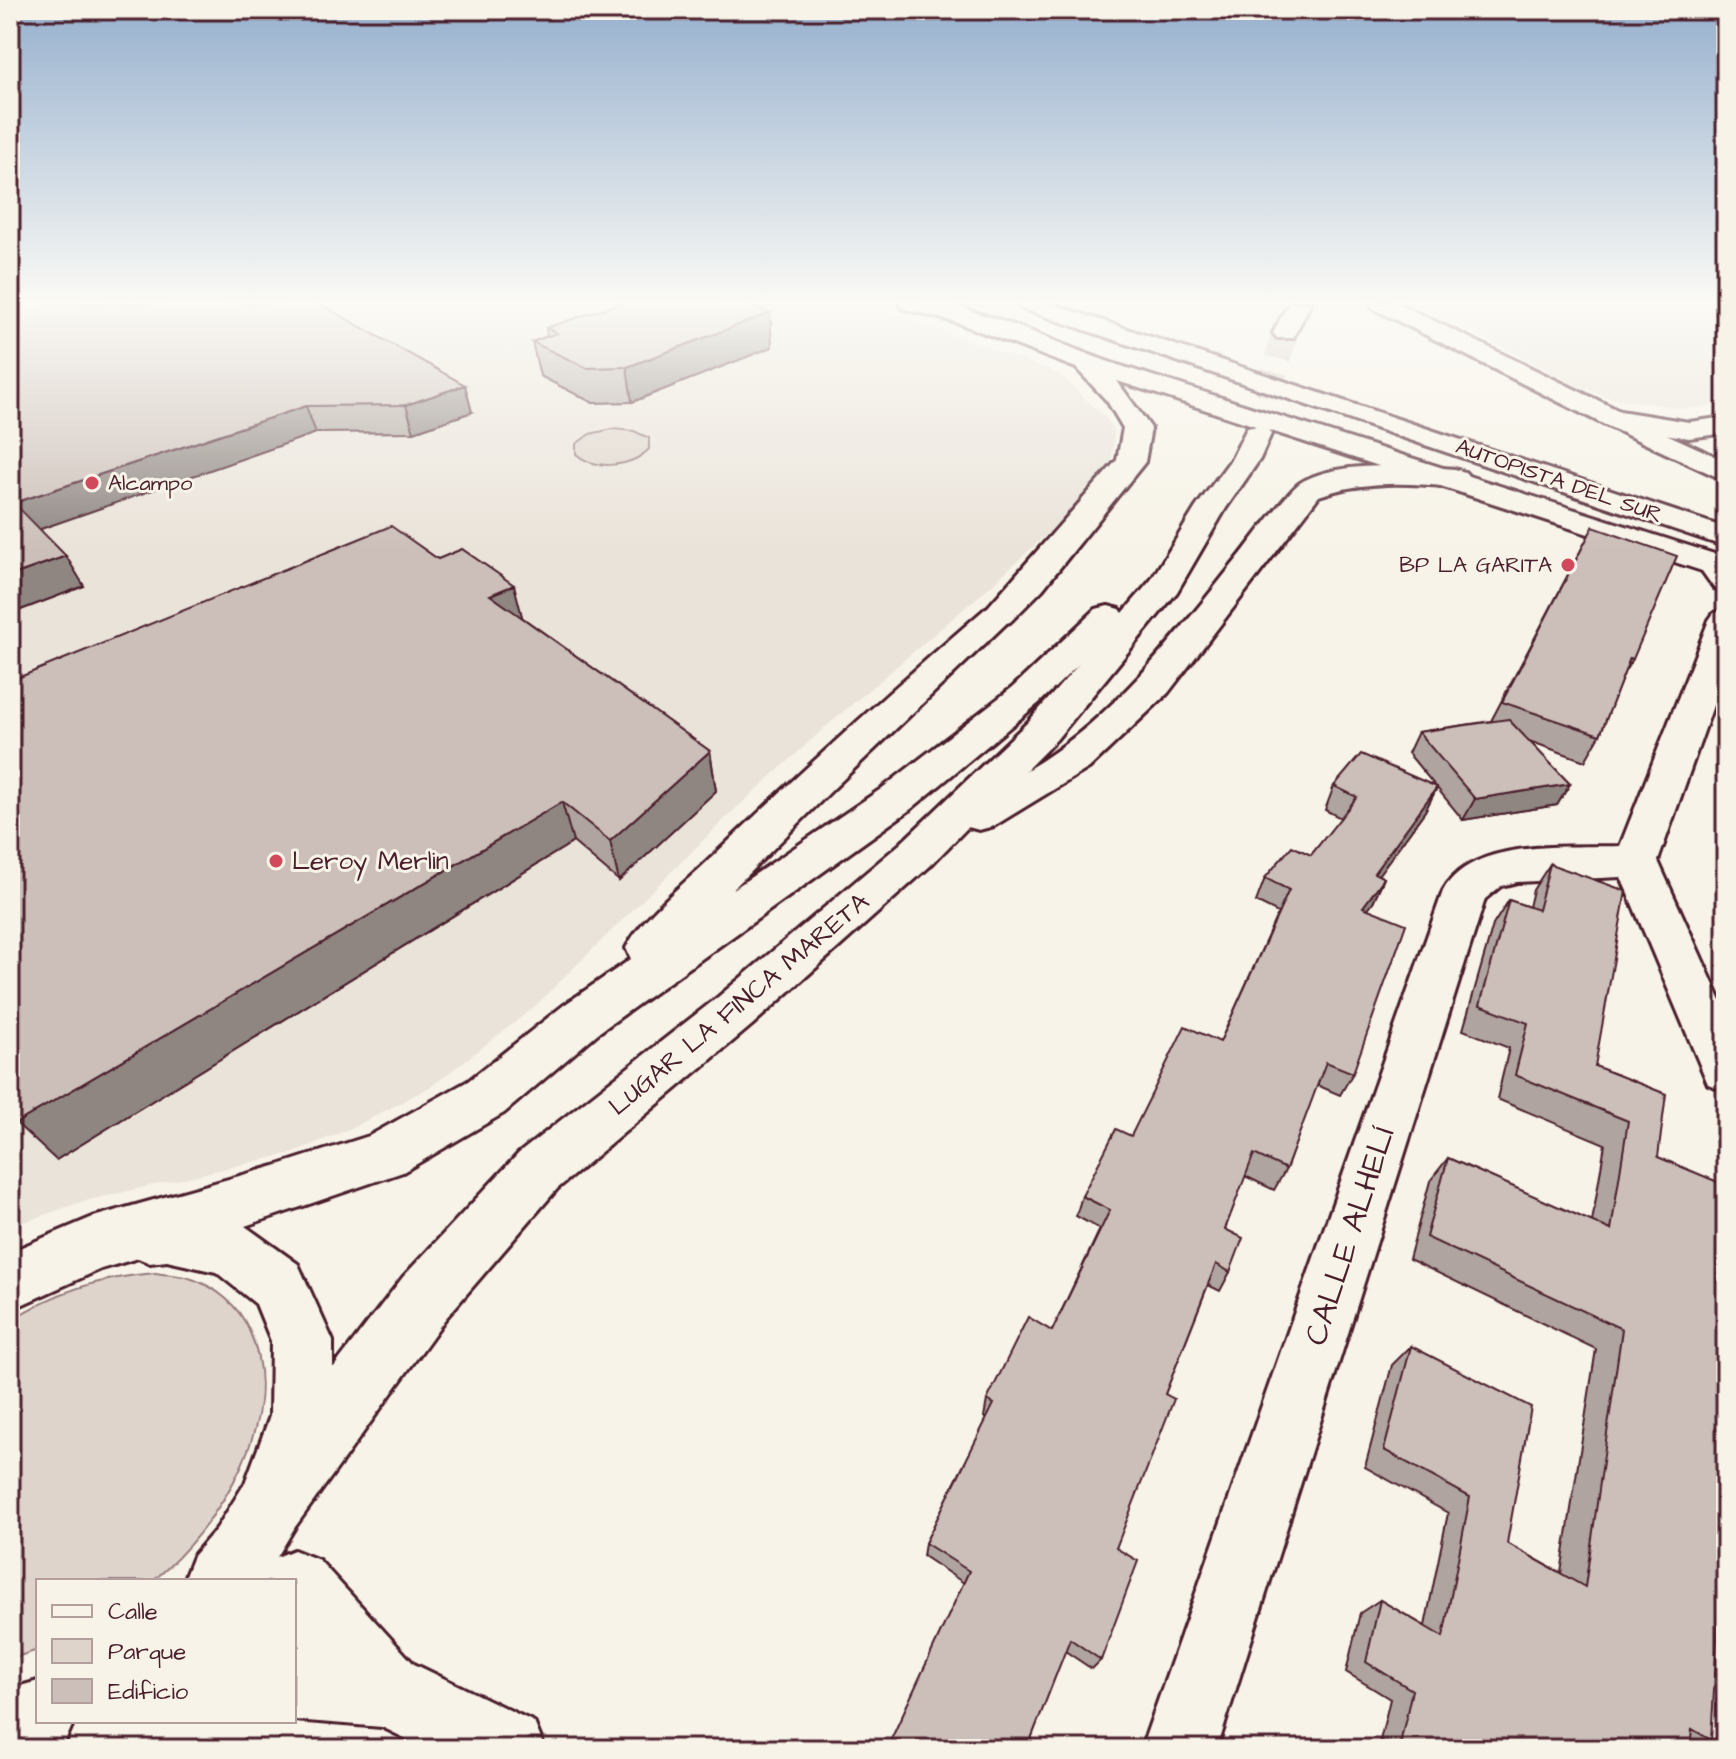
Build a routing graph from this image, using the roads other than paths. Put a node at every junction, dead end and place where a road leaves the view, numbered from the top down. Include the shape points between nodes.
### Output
1 (1106, 385) edge
2 (1158, 385) edge
3 (1247, 385) edge
4 (1350, 385) edge
5 (1546, 385) edge
6 (1417, 407) dead end
7 (1613, 418) junction
8 (1726, 425) edge
9 (1257, 434) tunnel mouth
10 (1726, 472) edge
11 (1455, 478) junction
12 (1211, 507) junction
13 (1723, 563) edge
14 (1726, 620) edge
15 (915, 855) junction
16 (1636, 861) junction
17 (581, 1019) junction
18 (1726, 1069) edge
19 (93, 1244) junction
20 (10, 1281) edge
21 (265, 1556) edge
22 (286, 1579) edge
23 (296, 1590) edge
24 (296, 1683) edge
25 (388, 1690) junction
26 (36, 1719) edge
27 (10, 1727) edge
28 (507, 1749) edge
29 (1179, 1749) edge

1 - 17 main road via 1137,428 1131,462 1030,583 699,896
2 - 11 main road
3 - 13 main road, AUTOPISTA DEL SUR
4 - 6 main road
5 - 7 main road
7 - 8 main road via 1689,430
7 - 10 main road
9 - 12 main road, LUGAR LA FINCA MARETA via 1246,459
11 - 13 main road
11 - 15 main road via 1376,472 1338,478 1309,490 1200,632 1144,695 1075,759
12 - 15 main road, LUGAR LA FINCA MARETA via 1165,585 1106,657 1042,731
12 - 17 main road, LUGAR LA FINCA MARETA via 1142,585 1014,705 896,799
14 - 16 main road
15 - 21 main road, LUGAR LA FINCA MARETA via 538,1171 424,1298
16 - 18 main road
16 - 29 main road, CALLE ALHELÍ via 1517,866 1487,873 1465,891
17 - 19 main road, LUGAR LA FINCA MARETA via 486,1097 384,1155
19 - 20 main road, LUGAR LA FINCA MARETA
19 - 21 main road, LUGAR LA FINCA MARETA via 167,1234 230,1248 277,1284 302,1341 302,1416
21 - 22 main road
23 - 25 main road
24 - 25 main road
25 - 28 main road
26 - 27 main road

